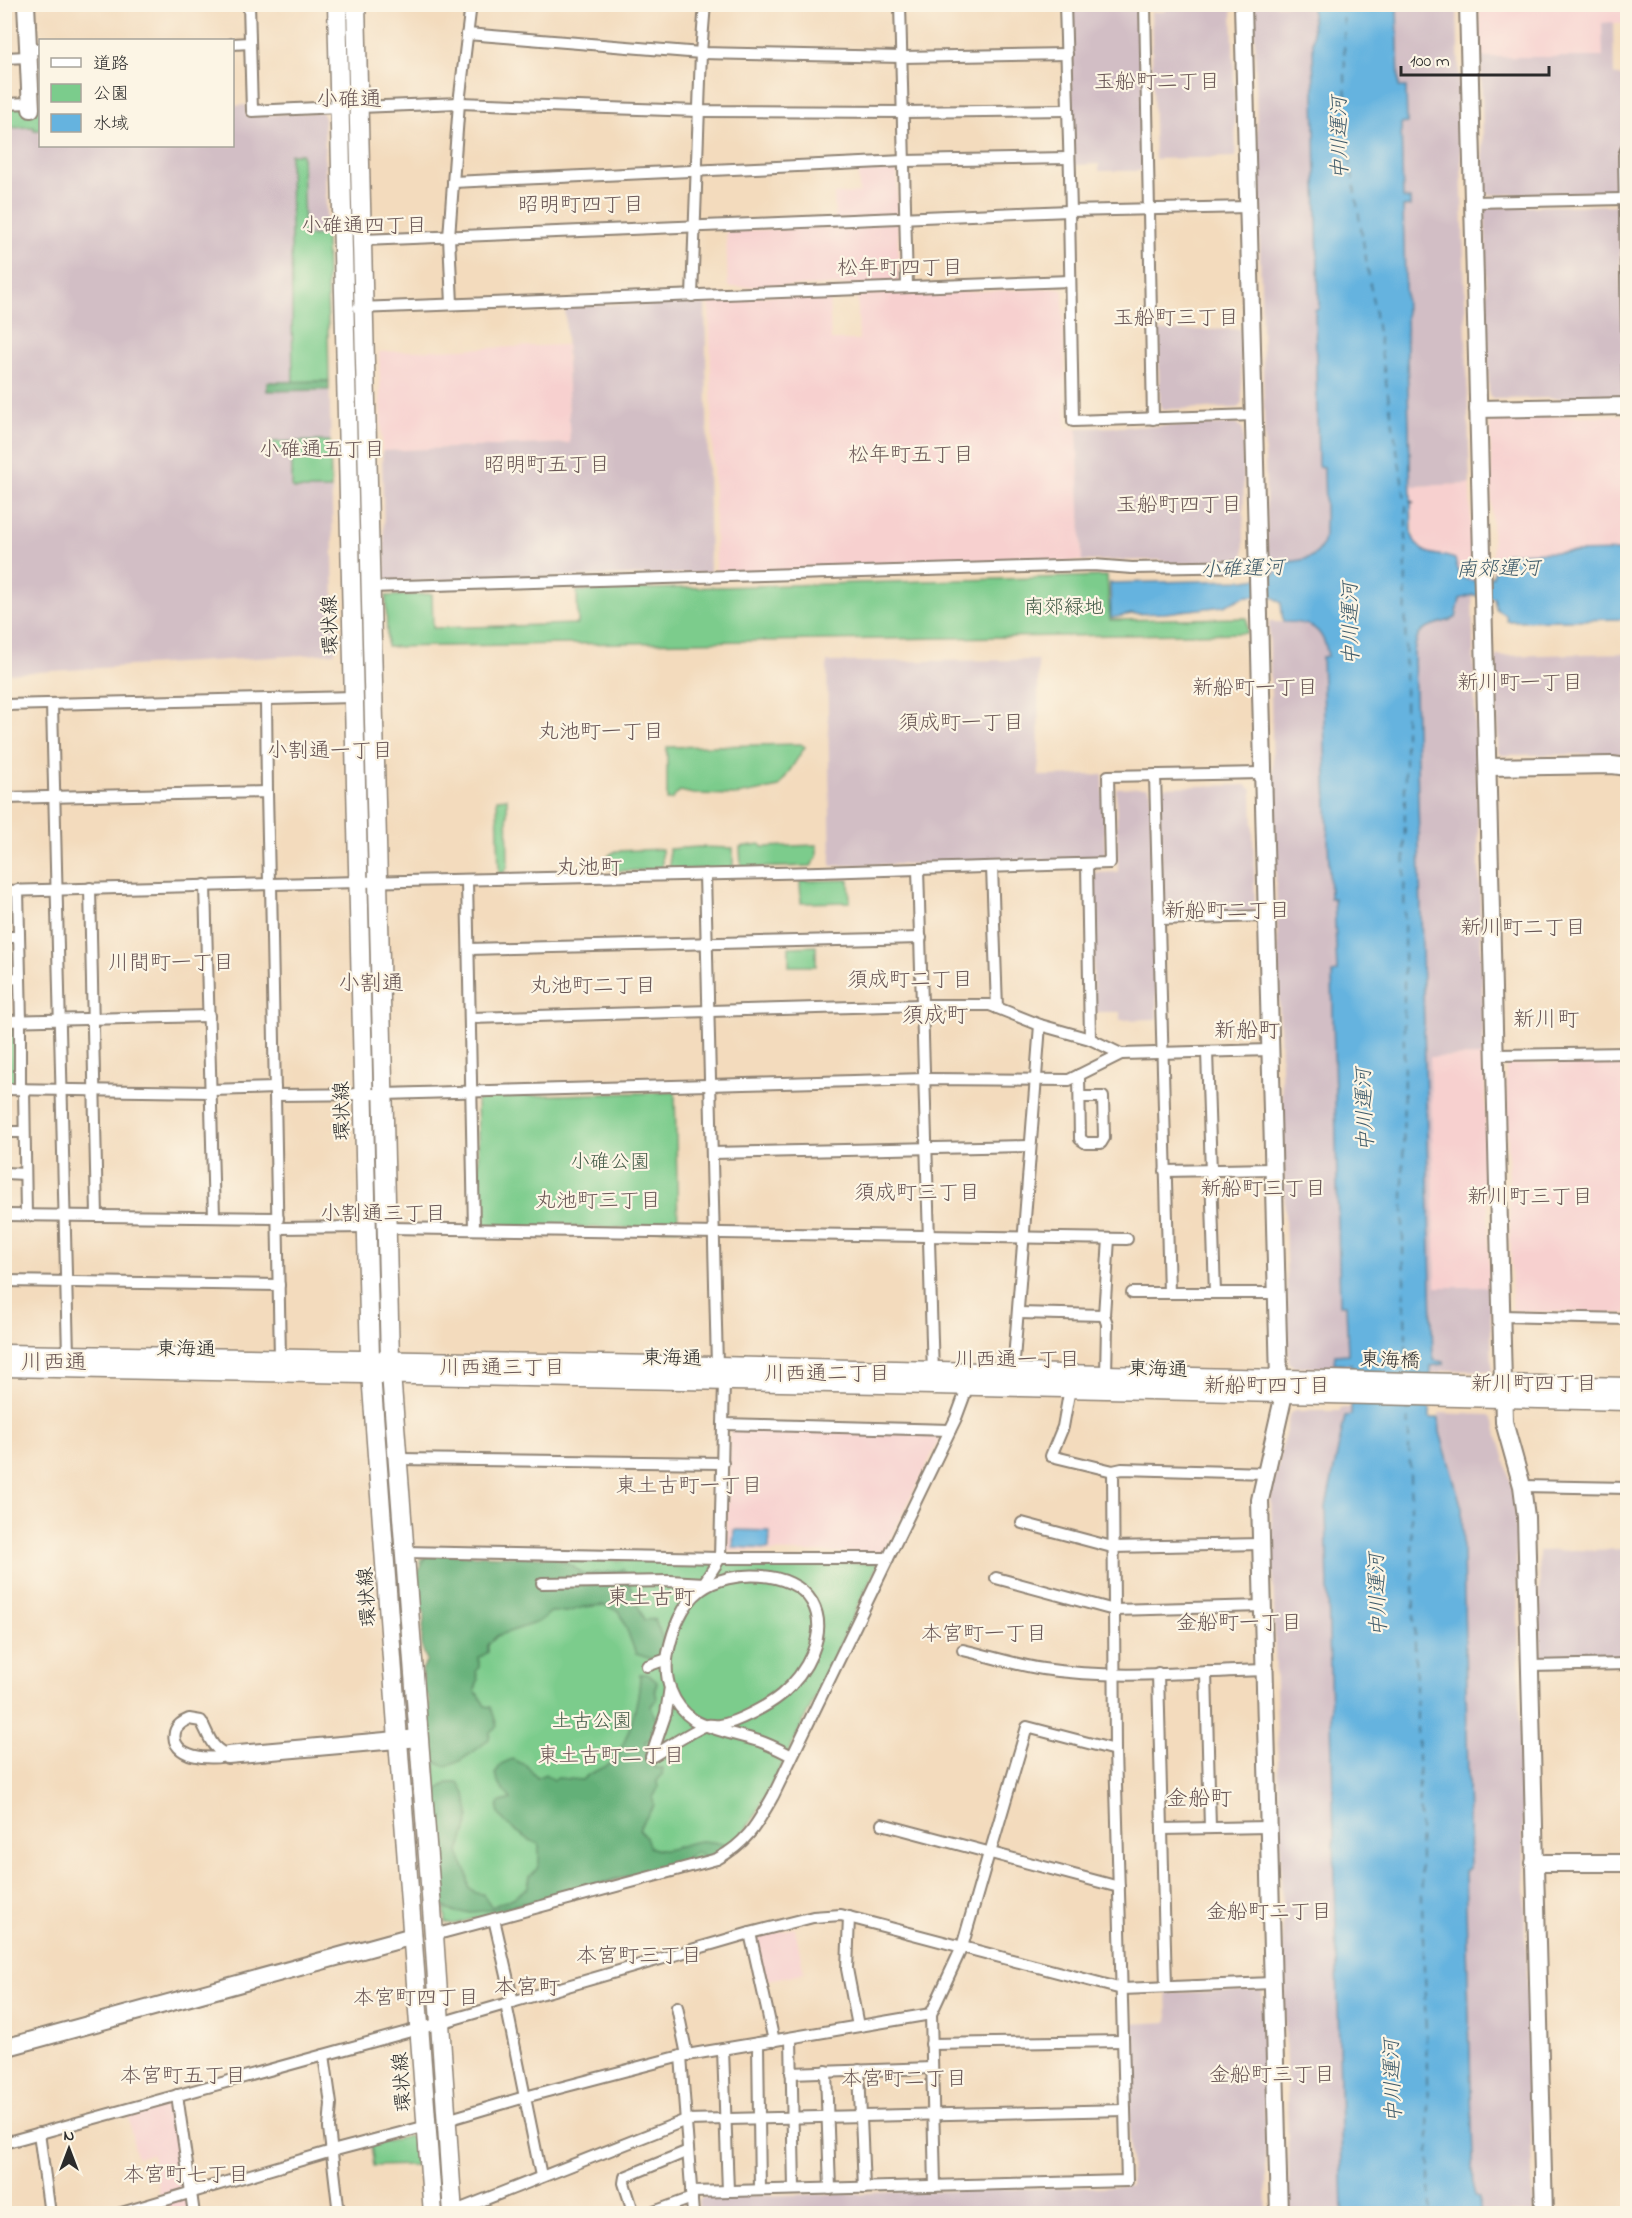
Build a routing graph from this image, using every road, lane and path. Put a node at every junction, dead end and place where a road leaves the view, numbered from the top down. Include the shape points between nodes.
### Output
1 (26, 4) edge
2 (249, 4) edge
3 (337, 4) edge
4 (356, 4) edge
5 (471, 4) edge
6 (705, 4) edge
7 (900, 4) edge
8 (1065, 4) edge
9 (1145, 4) edge
10 (1243, 4) edge
11 (1468, 4) edge
12 (467, 34) junction
13 (250, 43) junction
14 (234, 44) edge
15 (32, 52) edge
16 (701, 54) junction
17 (1067, 54) junction
18 (902, 57) junction
19 (4, 58) edge
20 (459, 103) junction
21 (4, 104) edge
22 (31, 106) joint
23 (339, 107) junction
24 (360, 107) junction
25 (1068, 110) junction
26 (699, 111) junction
27 (903, 112) junction
28 (1628, 145) edge
29 (1069, 158) junction
30 (904, 161) junction
31 (1626, 164) edge
32 (697, 170) junction
33 (453, 182) junction
34 (1624, 199) junction
35 (1473, 202) junction
36 (1248, 207) junction
37 (1150, 209) junction
38 (1070, 211) junction
39 (1626, 217) edge
40 (906, 218) junction
41 (694, 227) junction
42 (450, 237) junction
43 (363, 240) junction
44 (1627, 274) edge
45 (1070, 281) junction
46 (907, 287) junction
47 (692, 296) junction
48 (452, 304) junction
49 (343, 308) junction
50 (364, 308) junction
51 (1628, 397) edge
52 (1628, 406) edge
53 (1478, 409) junction
54 (1254, 415) junction
55 (1153, 418) junction
56 (1257, 569) junction
57 (370, 587) junction
58 (354, 697) junction
59 (266, 699) junction
60 (52, 704) junction
61 (4, 705) edge
62 (1488, 767) junction
63 (1628, 767) edge
64 (1262, 773) junction
65 (1155, 775) junction
66 (267, 792) junction
67 (54, 797) junction
68 (4, 798) edge
69 (1087, 864) junction
70 (992, 867) junction
71 (918, 869) junction
72 (705, 874) junction
73 (467, 880) junction
74 (359, 881) junction
75 (378, 883) junction
76 (270, 884) junction
77 (206, 885) junction
78 (90, 888) junction
79 (57, 889) junction
80 (18, 890) junction
81 (4, 891) edge
82 (1266, 916) junction
83 (1159, 919) junction
84 (4, 937) edge
85 (19, 937) junction
86 (921, 938) junction
87 (707, 943) junction
88 (469, 950) junction
89 (20, 978) junction
90 (4, 979) edge
91 (923, 1005) junction
92 (997, 1008) junction
93 (708, 1011) junction
94 (209, 1016) junction
95 (470, 1018) junction
96 (93, 1019) junction
97 (60, 1020) junction
98 (4, 1021) edge
99 (20, 1021) junction
100 (1040, 1025) junction
101 (1090, 1039) junction
102 (1270, 1050) junction
103 (1207, 1052) junction
104 (1163, 1053) junction
105 (1628, 1053) edge
106 (1122, 1054) junction
107 (1495, 1055) junction
108 (1079, 1075) junction
109 (925, 1079) junction
110 (1035, 1080) junction
111 (710, 1084) junction
112 (4, 1089) edge
113 (22, 1089) junction
114 (61, 1090) junction
115 (95, 1090) junction
116 (211, 1091) junction
117 (275, 1091) junction
118 (471, 1092) junction
119 (363, 1093) junction
120 (384, 1094) junction
121 (1080, 1097) junction
122 (4, 1132) edge
123 (24, 1132) junction
124 (1030, 1146) junction
125 (927, 1148) junction
126 (712, 1153) junction
127 (1273, 1169) junction
128 (1210, 1170) junction
129 (1165, 1171) junction
130 (4, 1173) edge
131 (25, 1174) junction
132 (4, 1215) edge
133 (26, 1215) junction
134 (64, 1216) junction
135 (98, 1216) junction
136 (214, 1217) junction
137 (278, 1223) junction
138 (366, 1227) junction
139 (387, 1228) junction
140 (474, 1229) junction
141 (714, 1234) junction
142 (929, 1237) junction
143 (1023, 1238) junction
144 (1108, 1239) junction
145 (1127, 1239) dead end
146 (4, 1281) edge
147 (66, 1282) junction
148 (279, 1285) junction
149 (1132, 1293) dead end
150 (1169, 1293) junction
151 (1215, 1293) junction
152 (1277, 1293) junction
153 (1018, 1314) junction
154 (1104, 1315) junction
155 (1501, 1316) junction
156 (1628, 1318) edge
157 (4, 1354) edge
158 (68, 1354) junction
159 (280, 1358) junction
160 (4, 1367) edge
161 (371, 1367) junction
162 (391, 1367) junction
163 (1013, 1373) junction
164 (720, 1374) junction
165 (1106, 1375) junction
166 (933, 1378) junction
167 (971, 1379) junction
168 (1282, 1386) junction
169 (1628, 1388) edge
170 (1070, 1389) junction
171 (1503, 1392) junction
172 (1628, 1401) edge
173 (723, 1424) junction
174 (950, 1430) junction
175 (398, 1459) junction
176 (723, 1463) junction
177 (1113, 1471) junction
178 (1267, 1473) junction
179 (1522, 1486) junction
180 (1628, 1488) edge
181 (1022, 1523) dead end
182 (1261, 1544) junction
183 (1112, 1547) junction
184 (405, 1552) junction
185 (720, 1557) junction
186 (888, 1558) junction
187 (996, 1578) dead end
188 (542, 1583) dead end
189 (705, 1585) junction
190 (1263, 1606) junction
191 (1114, 1610) junction
192 (963, 1650) dead end
193 (667, 1659) junction
194 (1628, 1664) edge
195 (647, 1666) dead end
196 (1530, 1666) junction
197 (1265, 1670) junction
198 (1206, 1672) junction
199 (1158, 1673) junction
200 (1114, 1674) junction
201 (670, 1688) junction
202 (707, 1725) junction
203 (419, 1738) junction
204 (399, 1739) junction
205 (1115, 1750) junction
206 (228, 1755) junction
207 (792, 1756) junction
208 (882, 1824) dead end
209 (1268, 1827) junction
210 (1210, 1828) junction
211 (1162, 1829) junction
212 (990, 1853) junction
213 (1534, 1863) junction
214 (1628, 1863) edge
215 (1119, 1887) junction
216 (849, 1917) junction
217 (494, 1919) junction
218 (750, 1933) junction
219 (434, 1935) junction
220 (413, 1936) junction
221 (962, 1947) junction
222 (1272, 1983) junction
223 (1166, 1988) junction
224 (1122, 1989) junction
225 (509, 2003) junction
226 (677, 2007) dead end
227 (931, 2014) junction
228 (440, 2023) junction
229 (858, 2026) junction
230 (420, 2029) junction
231 (790, 2038) junction
232 (774, 2041) junction
233 (1123, 2041) junction
234 (758, 2043) junction
235 (932, 2044) junction
236 (4, 2048) edge
237 (723, 2049) junction
238 (324, 2055) junction
239 (684, 2056) junction
240 (932, 2068) junction
241 (860, 2070) junction
242 (826, 2071) junction
243 (791, 2073) junction
244 (177, 2095) junction
245 (525, 2097) junction
246 (1125, 2110) junction
247 (933, 2115) junction
248 (861, 2116) junction
249 (827, 2117) junction
250 (793, 2118) junction
251 (759, 2119) junction
252 (447, 2120) junction
253 (686, 2120) junction
254 (726, 2120) junction
255 (427, 2126) junction
256 (39, 2133) junction
257 (4, 2143) edge
258 (332, 2151) junction
259 (688, 2151) junction
260 (541, 2176) junction
261 (935, 2186) junction
262 (864, 2188) junction
263 (794, 2189) junction
264 (830, 2189) junction
265 (760, 2190) junction
266 (728, 2191) junction
267 (191, 2192) junction
268 (692, 2195) junction
269 (452, 2213) edge
270 (50, 2214) edge
271 (118, 2214) edge
272 (194, 2214) edge
273 (339, 2214) edge
274 (434, 2214) edge
275 (634, 2214) edge
276 (648, 2214) edge
277 (693, 2214) edge
278 (1279, 2214) edge
279 (1544, 2214) edge

1 - 15 street
2 - 13 street
3 - 23 main road, 環状線
4 - 24 main road
5 - 12 street
6 - 16 street
7 - 18 street
8 - 17 street
9 - 37 street
10 - 36 street
11 - 35 street
12 - 16 street
12 - 20 street
13 - 14 street
13 - 23 street via 252,111
15 - 19 street
15 - 22 street
16 - 18 street
16 - 26 street
17 - 18 street
17 - 25 street
18 - 27 street
20 - 24 street
20 - 26 street
20 - 33 street
21 - 22 street
23 - 49 main road, 環状線
24 - 43 main road
25 - 27 street
25 - 29 street
26 - 27 street
26 - 32 street
27 - 30 street
28 - 31 street
29 - 30 street
29 - 38 street
30 - 32 street
30 - 40 street
31 - 34 street
32 - 33 street
32 - 41 street
33 - 42 street
34 - 35 street
34 - 39 street
35 - 53 street
36 - 37 street
36 - 54 street
37 - 38 street
37 - 55 street
38 - 40 street
38 - 45 street
39 - 44 street
40 - 41 street
40 - 46 street
41 - 42 street
41 - 47 street
42 - 43 street
42 - 48 street
43 - 50 main road
44 - 51 street
45 - 46 street
45 - 55 street via 1072,422
46 - 47 street
47 - 48 street
48 - 50 street
49 - 50 street
49 - 58 main road, 環状線
50 - 57 main road
52 - 53 street
53 - 62 street
54 - 55 street
54 - 56 street
56 - 57 street via 1093,565
56 - 64 street
57 - 75 main road
58 - 59 street
58 - 74 main road, 環状線
59 - 60 street
59 - 66 street
60 - 61 street
60 - 67 street
62 - 63 street
62 - 107 street
64 - 65 street
64 - 82 street
65 - 69 street via 1108,776 1110,863
65 - 83 street
66 - 67 street
66 - 76 street
67 - 68 street
67 - 79 street
69 - 70 street
69 - 101 street
70 - 71 street
70 - 92 street
71 - 72 street
71 - 86 street
72 - 73 street
72 - 87 street
73 - 75 street
73 - 88 street
74 - 75 street
74 - 76 street
74 - 119 main road, 環状線
75 - 120 main road
76 - 77 street
76 - 117 street
77 - 78 street
77 - 94 street
78 - 79 street
78 - 96 street
79 - 80 street
79 - 97 street
80 - 81 street
80 - 85 street
82 - 83 street
82 - 102 street
83 - 104 street
84 - 85 street
85 - 89 street
86 - 87 street
86 - 91 street
87 - 88 street
87 - 93 street
88 - 95 street
89 - 90 street
89 - 99 street
91 - 92 street
91 - 93 street
91 - 109 street
92 - 100 street
93 - 95 street
93 - 111 street
94 - 96 street
94 - 116 street
95 - 118 street
96 - 97 street
96 - 115 street
97 - 99 street
97 - 114 street
98 - 99 street
99 - 113 street
100 - 101 street
100 - 110 street
101 - 106 street
102 - 103 street
102 - 127 street
103 - 104 street
103 - 128 street
104 - 106 street
104 - 129 street
105 - 107 street
106 - 108 street
107 - 155 street
108 - 110 street via 1069,1080
108 - 121 street
109 - 110 street
109 - 111 street
109 - 125 street
110 - 124 street
111 - 118 street
111 - 126 street
112 - 113 street
113 - 114 street
113 - 123 street
114 - 115 street
114 - 134 street
115 - 116 street
115 - 135 street
116 - 117 street
116 - 136 street
117 - 119 street
117 - 137 street
118 - 120 street
118 - 140 street
119 - 120 street
119 - 138 main road, 環状線
120 - 139 main road
121 - 121 street via 1080,1139 1101,1143 1103,1097
122 - 123 street
123 - 131 street
124 - 125 street
124 - 143 street
125 - 126 street
125 - 142 street
126 - 141 street
127 - 128 street
127 - 152 street
128 - 129 street
128 - 151 street
129 - 150 street
130 - 131 street
131 - 133 street
132 - 133 street
133 - 134 street
134 - 135 street
134 - 147 street
135 - 136 street
136 - 137 street
137 - 138 street
137 - 148 street
138 - 161 main road, 環状線
139 - 140 street
139 - 162 main road
140 - 141 street
141 - 142 street
141 - 164 street
142 - 143 street
142 - 166 street
143 - 144 street
143 - 153 street
144 - 145 street
144 - 154 street
146 - 147 street
147 - 148 street
147 - 158 street
148 - 159 street
149 - 150 street
150 - 151 street
151 - 152 street
152 - 168 street
153 - 154 street
153 - 163 street
154 - 165 street
155 - 156 street
155 - 171 street
157 - 158 main road, 東海通
158 - 159 main road, 東海通
159 - 161 main road, 東海通
160 - 161 main road, 東海通
161 - 162 main road, 東海通
161 - 204 main road, 環状線
162 - 164 main road, 東海通
162 - 175 main road
163 - 165 main road
163 - 167 main road
164 - 166 main road, 東海通
164 - 173 street
165 - 168 main road
166 - 167 main road, 東海通
167 - 170 main road, 東海通
167 - 174 street
168 - 170 main road, 東海通
168 - 171 main road, 東海橋
168 - 178 street
169 - 171 main road
170 - 177 street via 1063,1427 1051,1456
171 - 172 main road
171 - 179 street via 1504,1422
173 - 174 street
173 - 176 street
174 - 186 street
175 - 176 street
175 - 184 main road
176 - 185 street
177 - 178 street
177 - 183 street
178 - 182 street via 1260,1500
179 - 180 street
179 - 196 street
181 - 183 street
182 - 183 street
182 - 190 street
183 - 191 street
184 - 185 street
184 - 203 main road
185 - 186 street
185 - 189 street
186 - 207 street
187 - 191 street
188 - 189 street via 670,1581
189 - 193 street via 679,1618
189 - 202 street via 730,1577 781,1579 806,1594 817,1615 812,1655 780,1696 722,1725
190 - 191 street
190 - 197 street
191 - 200 street
192 - 200 street via 1042,1669
193 - 195 street
193 - 201 street
194 - 196 street
196 - 213 street
197 - 198 street
197 - 209 street
198 - 199 street
198 - 210 street
199 - 200 street
199 - 211 street
200 - 205 street
201 - 202 street via 682,1710 696,1722
201 - 202 street via 651,1757
202 - 207 street via 763,1742
203 - 204 street
203 - 219 main road
204 - 206 street
204 - 220 main road, 環状線
205 - 212 street via 1027,1727
205 - 215 street
206 - 206 street via 183,1752 174,1739 176,1728 189,1719 201,1721 218,1751
207 - 217 street via 746,1839 717,1859
208 - 212 street
209 - 210 street
209 - 222 street
210 - 211 street
211 - 223 street
212 - 215 street
212 - 221 street
213 - 214 street
213 - 279 street
215 - 224 street
216 - 218 street via 813,1917
216 - 221 street
216 - 229 street via 847,1969
217 - 219 street
217 - 225 street
218 - 225 street
218 - 232 street
219 - 228 main road
220 - 230 main road, 環状線
220 - 236 street
221 - 224 street
221 - 227 street
222 - 223 street
222 - 278 street
223 - 224 street
224 - 233 street
225 - 228 street
225 - 245 street
226 - 239 street
227 - 229 street
227 - 235 street
228 - 230 street
228 - 252 main road
229 - 231 street
230 - 238 street
230 - 255 main road, 環状線
231 - 232 street
231 - 243 street
232 - 234 street
233 - 235 street
233 - 246 street
234 - 237 street
234 - 251 street
235 - 240 street
237 - 239 street
237 - 254 street
238 - 244 street
238 - 258 street
239 - 245 street
239 - 253 street
240 - 241 street
240 - 247 street
241 - 242 street
241 - 248 street
242 - 243 street
242 - 249 street
243 - 250 street
244 - 256 street
244 - 267 street
245 - 252 street
245 - 260 street
246 - 247 street
246 - 261 street via 1127,2181
247 - 248 street
247 - 261 street
248 - 249 street
248 - 262 street
249 - 250 street
249 - 264 street
250 - 251 street
250 - 263 street
251 - 254 street
251 - 265 street
252 - 269 main road
253 - 254 street
253 - 259 street
253 - 260 street
254 - 266 street
255 - 258 street
255 - 274 main road, 環状線
256 - 257 street
256 - 270 street
258 - 267 street
258 - 273 street
259 - 268 street
259 - 275 street via 625,2176
260 - 269 street
261 - 262 street
262 - 264 street
263 - 264 street
263 - 265 street
265 - 266 street
266 - 268 street
267 - 271 street
267 - 272 street
268 - 276 street
268 - 277 street

